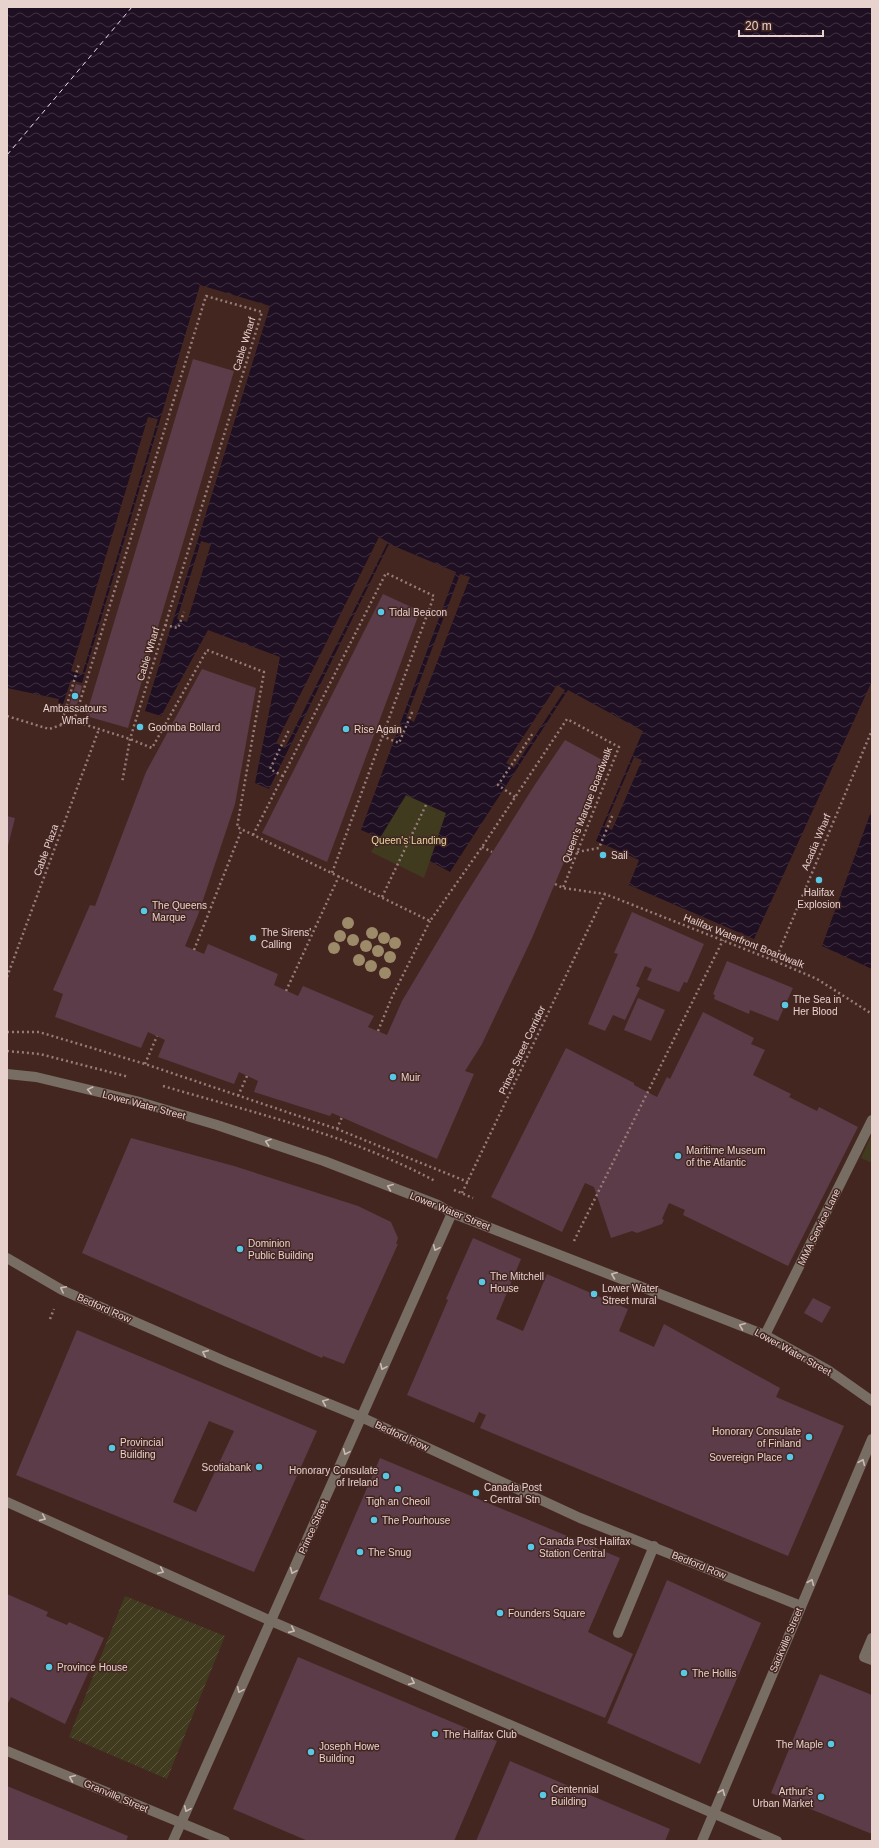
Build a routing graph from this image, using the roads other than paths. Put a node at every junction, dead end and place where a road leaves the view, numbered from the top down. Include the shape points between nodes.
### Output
1 (7, 1074) edge
2 (872, 1120) edge
3 (452, 1213) junction
4 (7, 1258) edge
5 (765, 1335) junction
6 (872, 1401) edge
7 (361, 1417) junction
8 (872, 1439) edge
9 (7, 1502) edge
10 (654, 1546) junction
11 (801, 1606) junction
12 (271, 1621) junction
13 (618, 1632) dead end
14 (872, 1638) edge
15 (872, 1660) edge
16 (7, 1751) edge
17 (713, 1814) junction
18 (181, 1823) junction
19 (173, 1841) edge
20 (225, 1841) edge
21 (702, 1841) edge
22 (777, 1841) edge

3 -> 1 street, Lower Water Street via 324,1161 217,1125 36,1077
2 - 5 street, MMA Service Lane
5 -> 3 street, Lower Water Street
3 -> 7 street, Prince Street
7 -> 4 street, Bedford Row via 70,1293
5 - 6 street, Lower Water Street via 828,1370
7 - 10 street, Bedford Row via 580,1518
7 -> 12 street, Prince Street
11 -> 8 street, Sackville Street
9 -> 12 street
10 - 11 street, Bedford Row
10 - 13 street
17 -> 11 street, Sackville Street
12 -> 17 street
12 -> 18 street, Prince Street
14 - 15 street via 864,1657
18 -> 16 street, Granville Street
17 - 21 street, Sackville Street
17 - 22 street
18 - 19 street, Prince Street
18 - 20 street, Granville Street

